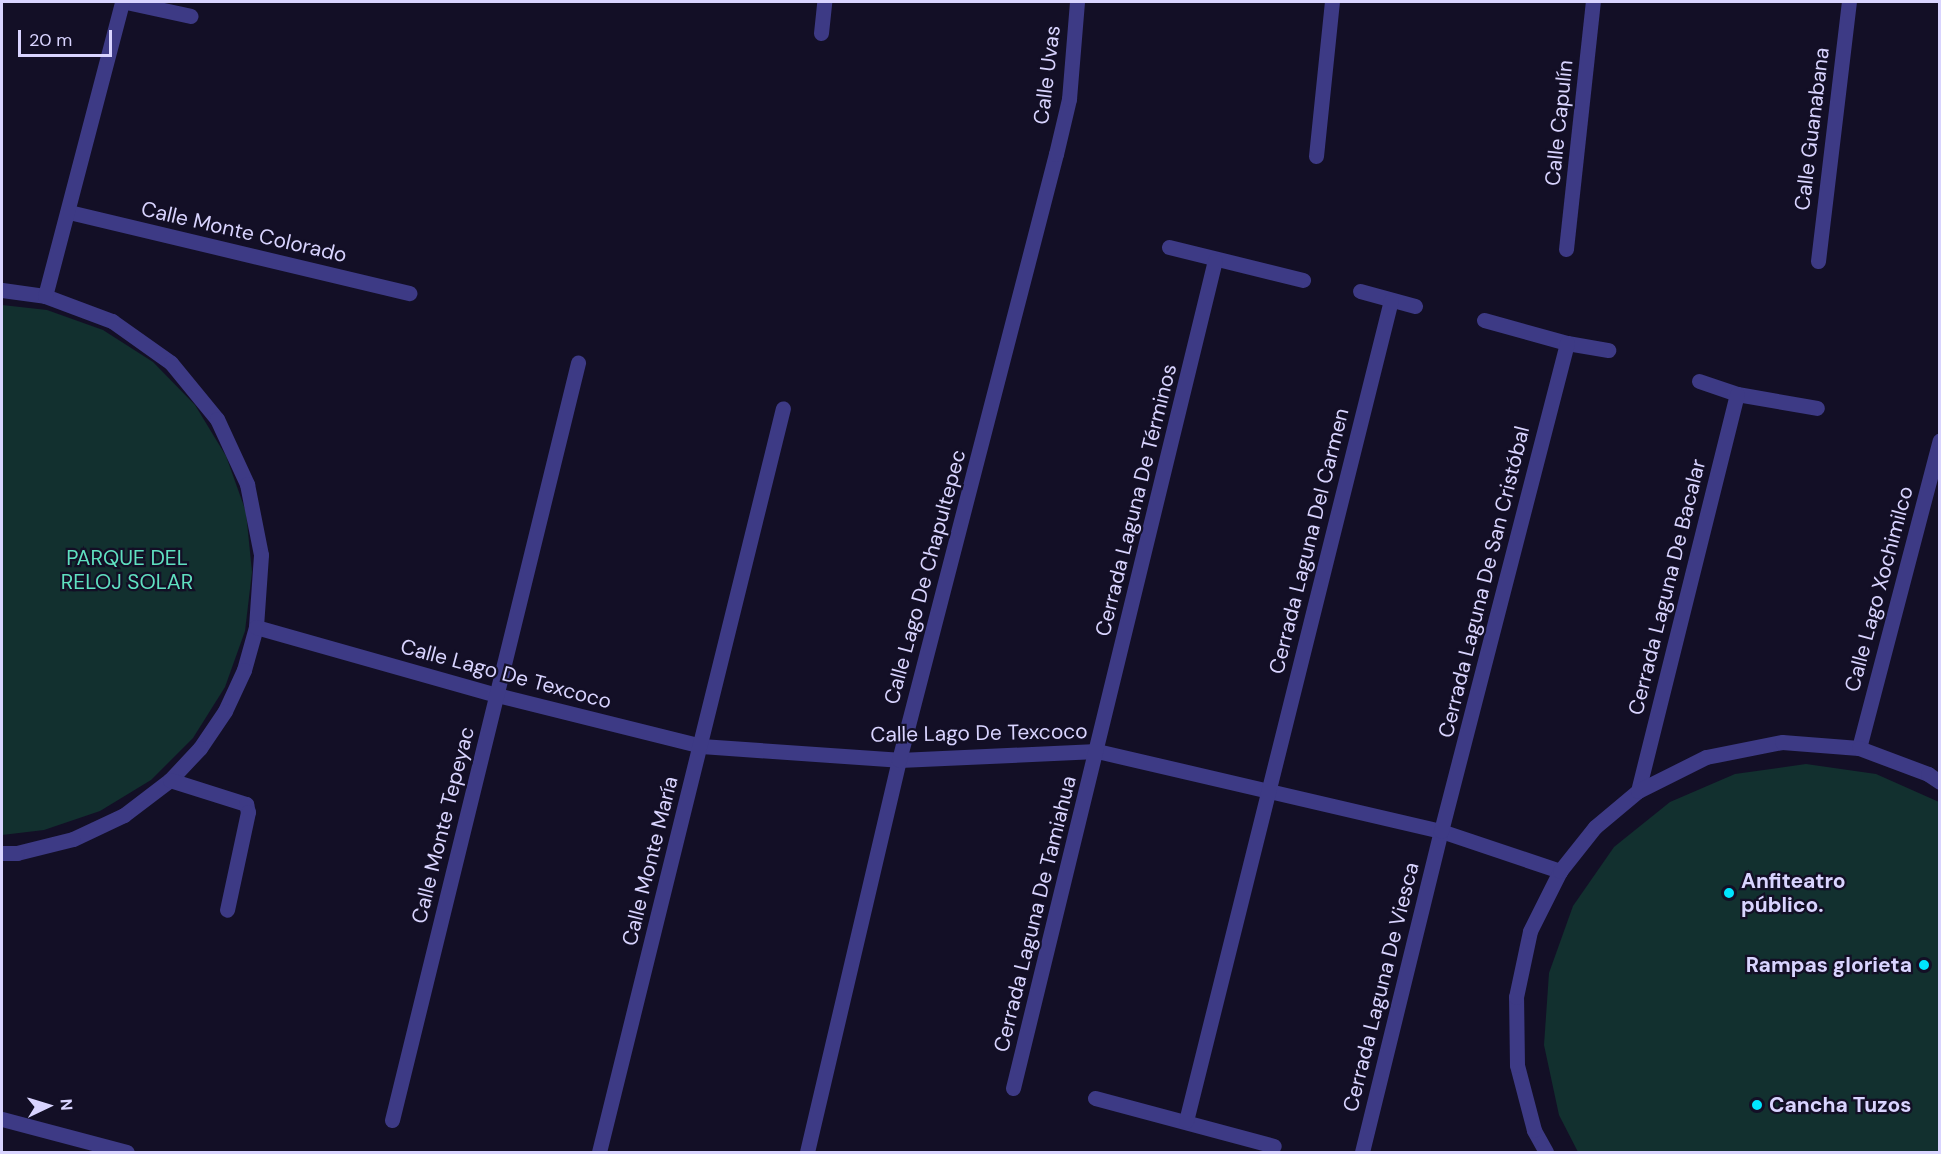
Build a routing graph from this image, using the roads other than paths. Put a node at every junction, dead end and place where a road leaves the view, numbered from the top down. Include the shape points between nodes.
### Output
1 (124, 2) edge
2 (824, 2) edge
3 (1077, 2) edge
4 (1332, 2) edge
5 (1593, 2) edge
6 (1849, 2) edge
7 (191, 16) dead end
8 (821, 33) dead end
9 (1056, 154) joint
10 (1316, 156) dead end
11 (69, 212) junction
12 (1169, 247) dead end
13 (1566, 249) dead end
14 (1215, 260) junction
15 (1818, 261) dead end
16 (1303, 280) dead end
17 (2, 290) edge
18 (1360, 291) dead end
19 (410, 293) dead end
20 (45, 296) junction
21 (1390, 300) junction
22 (1415, 306) dead end
23 (1484, 320) dead end
24 (1567, 343) junction
25 (1608, 350) dead end
26 (578, 363) dead end
27 (1699, 381) dead end
28 (1737, 394) junction
29 (783, 408) dead end
30 (1817, 408) dead end
31 (1940, 440) edge
32 (256, 627) junction
33 (497, 695) junction
34 (701, 746) junction
35 (1859, 748) junction
36 (1097, 751) junction
37 (899, 760) junction
38 (170, 780) junction
39 (1940, 782) edge
40 (1269, 791) junction
41 (1638, 791) junction
42 (1441, 831) junction
43 (2, 853) edge
44 (1560, 871) junction
45 (227, 910) dead end
46 (1013, 1088) dead end
47 (1095, 1098) dead end
48 (2, 1119) edge
49 (392, 1120) dead end
50 (1186, 1121) junction
51 (1274, 1146) dead end
52 (127, 1152) edge
53 (599, 1152) edge
54 (807, 1152) edge
55 (1362, 1152) edge
56 (1546, 1152) edge

1 - 7 street
1 - 11 street
2 - 8 street
3 - 9 street, Calle Uvas via 1068,99
4 - 10 street
5 - 13 street, Calle Capulín
6 - 15 street, Calle Guanabana
9 - 37 street, Calle Lago De Chapultepec
11 - 19 street, Calle Monte Colorado
11 - 20 street
12 - 14 street
14 - 16 street
14 - 36 street, Cerrada Laguna De Términos
17 - 20 street
18 - 21 street
20 - 32 street via 112,321 171,363 217,418 248,484 261,555
21 - 22 street
21 - 40 street, Cerrada Laguna Del Carmen
23 - 24 street
24 - 25 street
24 - 42 street, Cerrada Laguna De San Cristóbal
26 - 33 street, Calle Monte Tepeyac
27 - 28 street
28 - 30 street
28 - 41 street, Cerrada Laguna De Bacalar
29 - 34 street, Calle Monte María
31 - 35 street, Calle Lago Xochimilco
32 - 33 street, Calle Lago De Texcoco
32 - 38 street via 244,670 225,711 200,748
33 - 34 street, Calle Lago De Texcoco
33 - 49 street, Calle Monte Tepeyac
34 - 37 street, Calle Lago De Texcoco
34 - 53 street, Calle Monte María
35 - 39 street
35 - 41 street via 1782,742 1706,757
36 - 37 street, Calle Lago De Texcoco
36 - 40 street, Calle Lago De Texcoco
36 - 46 street, Cerrada Laguna De Tamiahua
37 - 54 street, Calle Lago De Chapultepec
38 - 43 street via 124,815 73,839
38 - 45 street via 246,804 248,812
40 - 42 street, Calle Lago De Texcoco
40 - 50 street, Cerrada Laguna Del Carmen
41 - 44 street via 1595,827
42 - 44 street, Calle Lago De Texcoco
42 - 55 street, Cerrada Laguna De Viesca
44 - 56 street via 1530,931 1516,997 1517,1065 1534,1131
47 - 50 street
48 - 52 street
50 - 51 street

